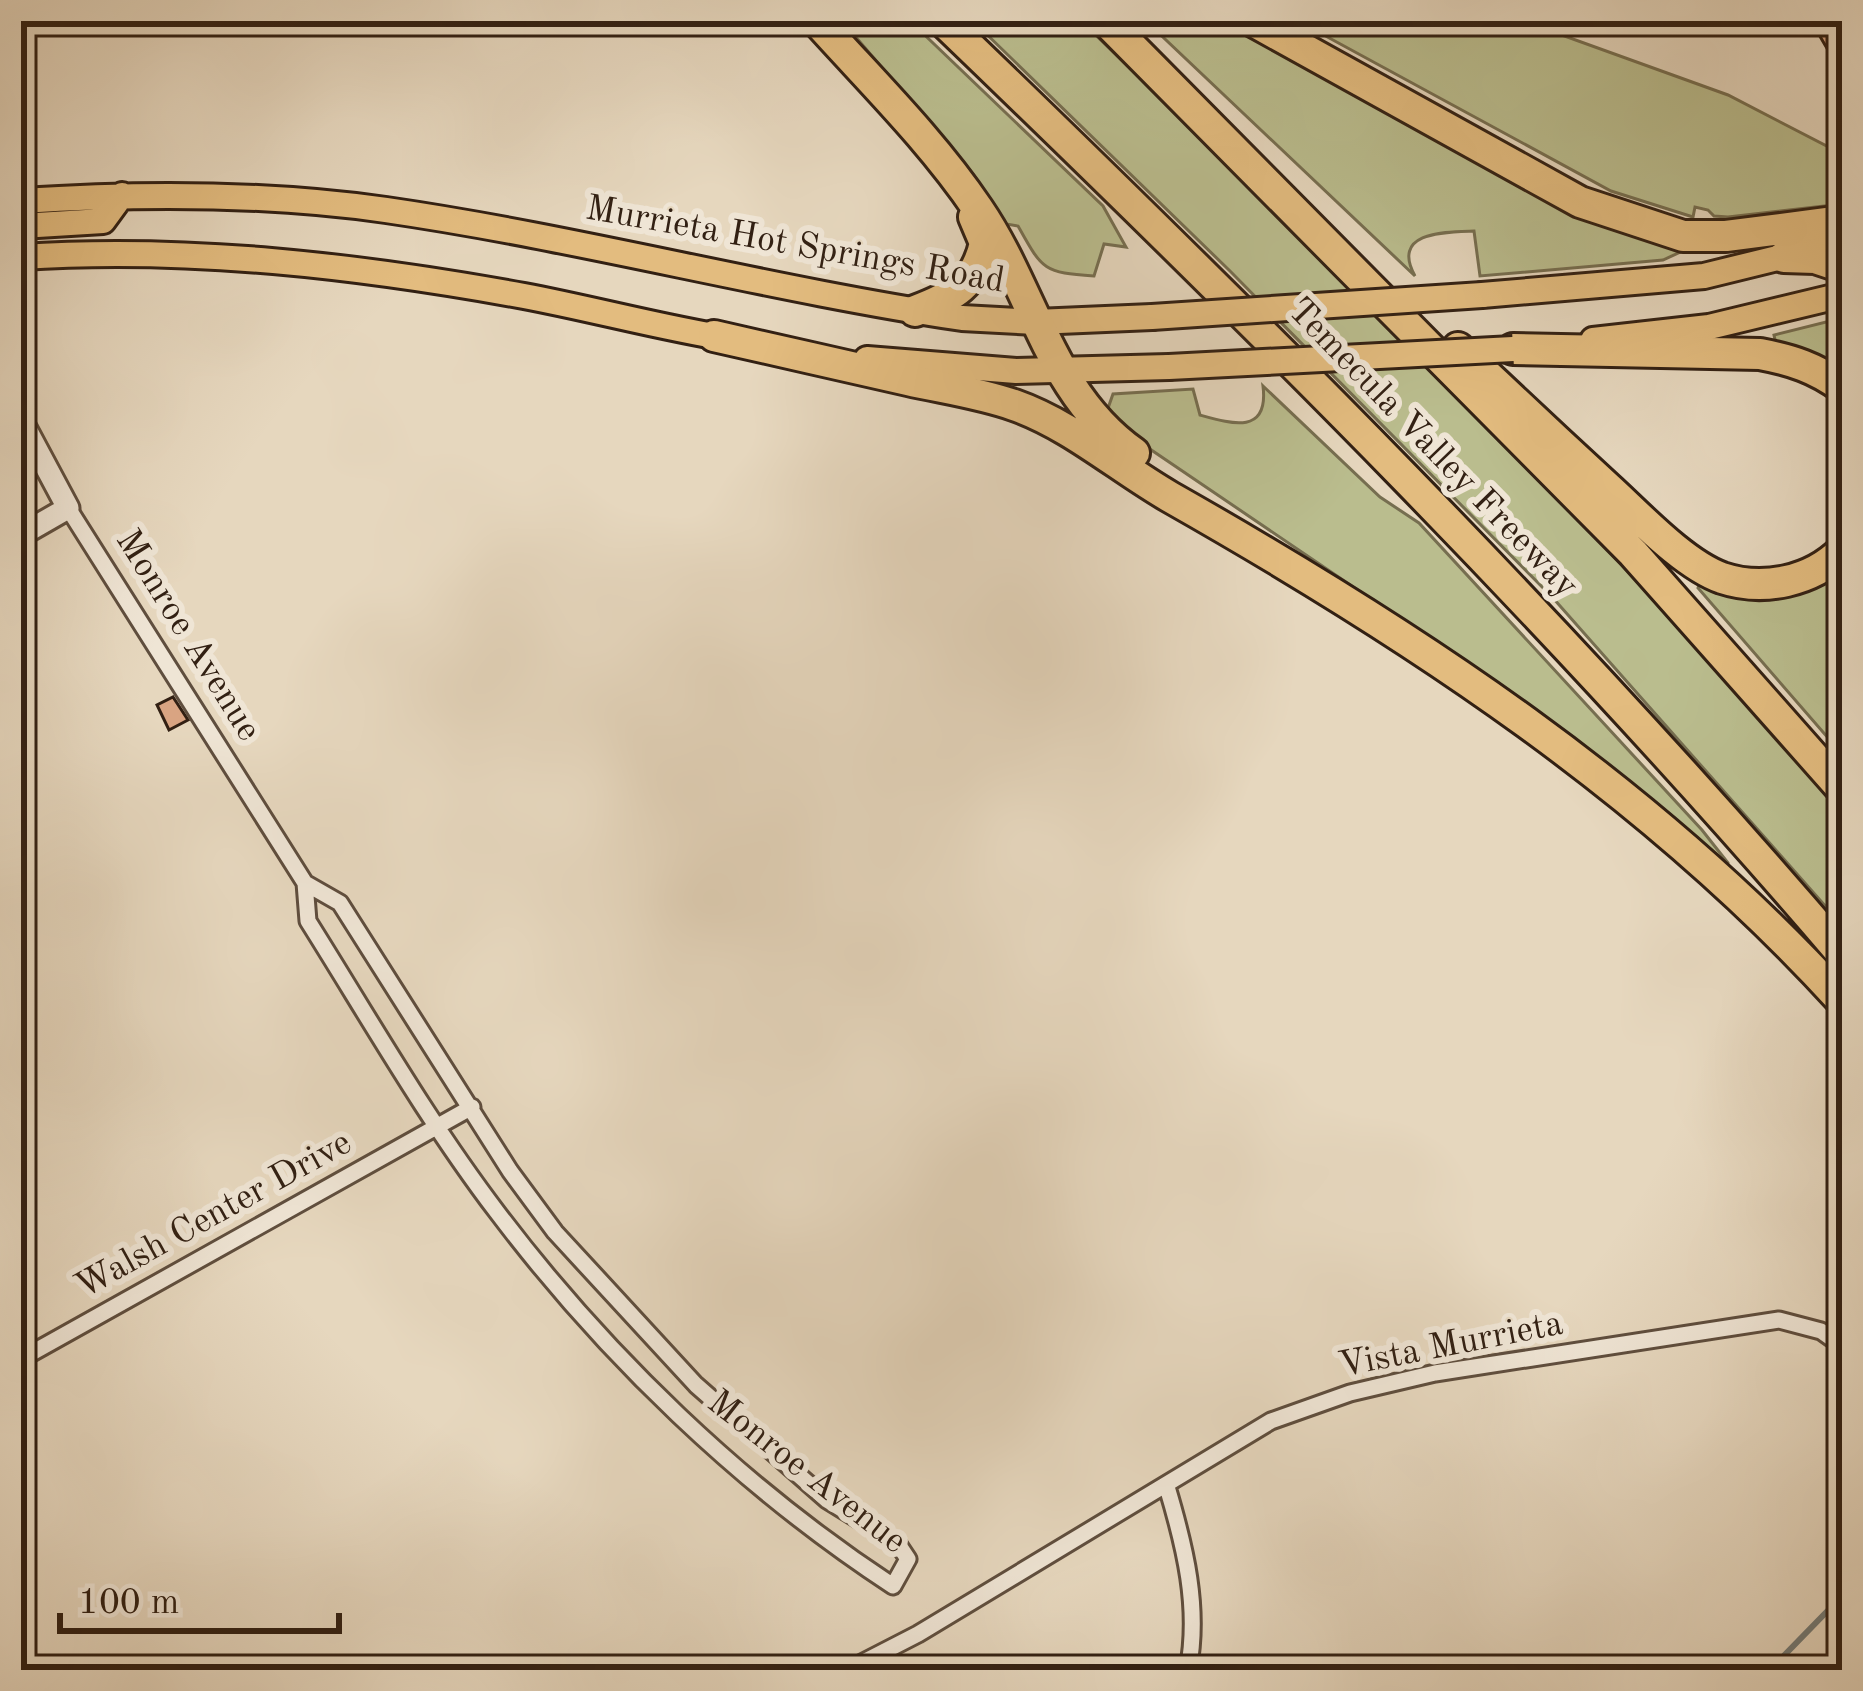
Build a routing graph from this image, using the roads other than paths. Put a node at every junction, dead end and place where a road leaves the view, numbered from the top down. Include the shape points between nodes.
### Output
1 (818, 21) edge
2 (943, 21) edge
3 (1253, 21) edge
4 (1115, 29) edge
5 (950, 169) junction
6 (122, 195) junction
7 (21, 202) edge
8 (1842, 221) edge
9 (21, 226) edge
10 (1842, 242) edge
11 (1784, 256) junction
12 (21, 257) edge
13 (1842, 267) edge
14 (1842, 295) edge
15 (915, 311) junction
16 (1036, 322) junction
17 (714, 336) junction
18 (1513, 349) junction
19 (1060, 371) junction
20 (1842, 387) edge
21 (21, 420) edge
22 (68, 508) junction
23 (21, 535) edge
24 (1842, 551) edge
25 (1290, 564) junction
26 (1842, 789) edge
27 (305, 883) junction
28 (1842, 954) edge
29 (1842, 1001) edge
30 (472, 1107) junction
31 (436, 1124) junction
32 (1842, 1346) edge
33 (21, 1358) edge
34 (1167, 1487) junction
35 (848, 1670) edge
36 (1188, 1670) edge

1 - 5 highway
2 - 28 highway, Temecula Valley Freeway via 1400,469
3 - 8 highway via 1580,202 1683,236
4 - 24 highway via 1695,562 1722,578 1780,583
4 - 26 highway, Temecula Valley Freeway via 1633,553
5 - 15 highway via 985,243 981,260 960,290
5 - 16 highway via 1007,253
6 - 7 main road, Murrieta Hot Springs Road
6 - 9 main road via 104,221
6 - 15 main road, Murrieta Hot Springs Road via 383,210
10 - 11 main road, Murrieta Hot Springs Road
11 - 13 highway
11 - 16 main road, Murrieta Hot Springs Road, bridge via 1704,277
12 - 17 main road via 105,251 386,273
14 - 18 main road via 1709,327
15 - 16 main road, Murrieta Hot Springs Road
16 - 19 highway
17 - 19 main road via 943,367
17 - 25 highway via 1016,406
18 - 19 main road, bridge
18 - 20 highway via 1760,354 1793,360
19 - 25 highway via 1106,433
21 - 22 street, Monroe Avenue
22 - 23 street
22 - 27 street, Monroe Avenue
25 - 29 highway via 1459,673 1638,807
27 - 30 street, Monroe Avenue via 340,903
27 - 31 street, Monroe Avenue via 308,921
30 - 31 street, Walsh Center Drive
30 - 31 street, Monroe Avenue via 555,1232 695,1385 827,1500 898,1544 908,1559 893,1586 676,1413 497,1213
31 - 33 street, Walsh Center Drive
32 - 34 street, Vista Murrieta via 1779,1320 1435,1372 1271,1421
34 - 35 street, Vista Murrieta
34 - 36 street via 1192,1594

